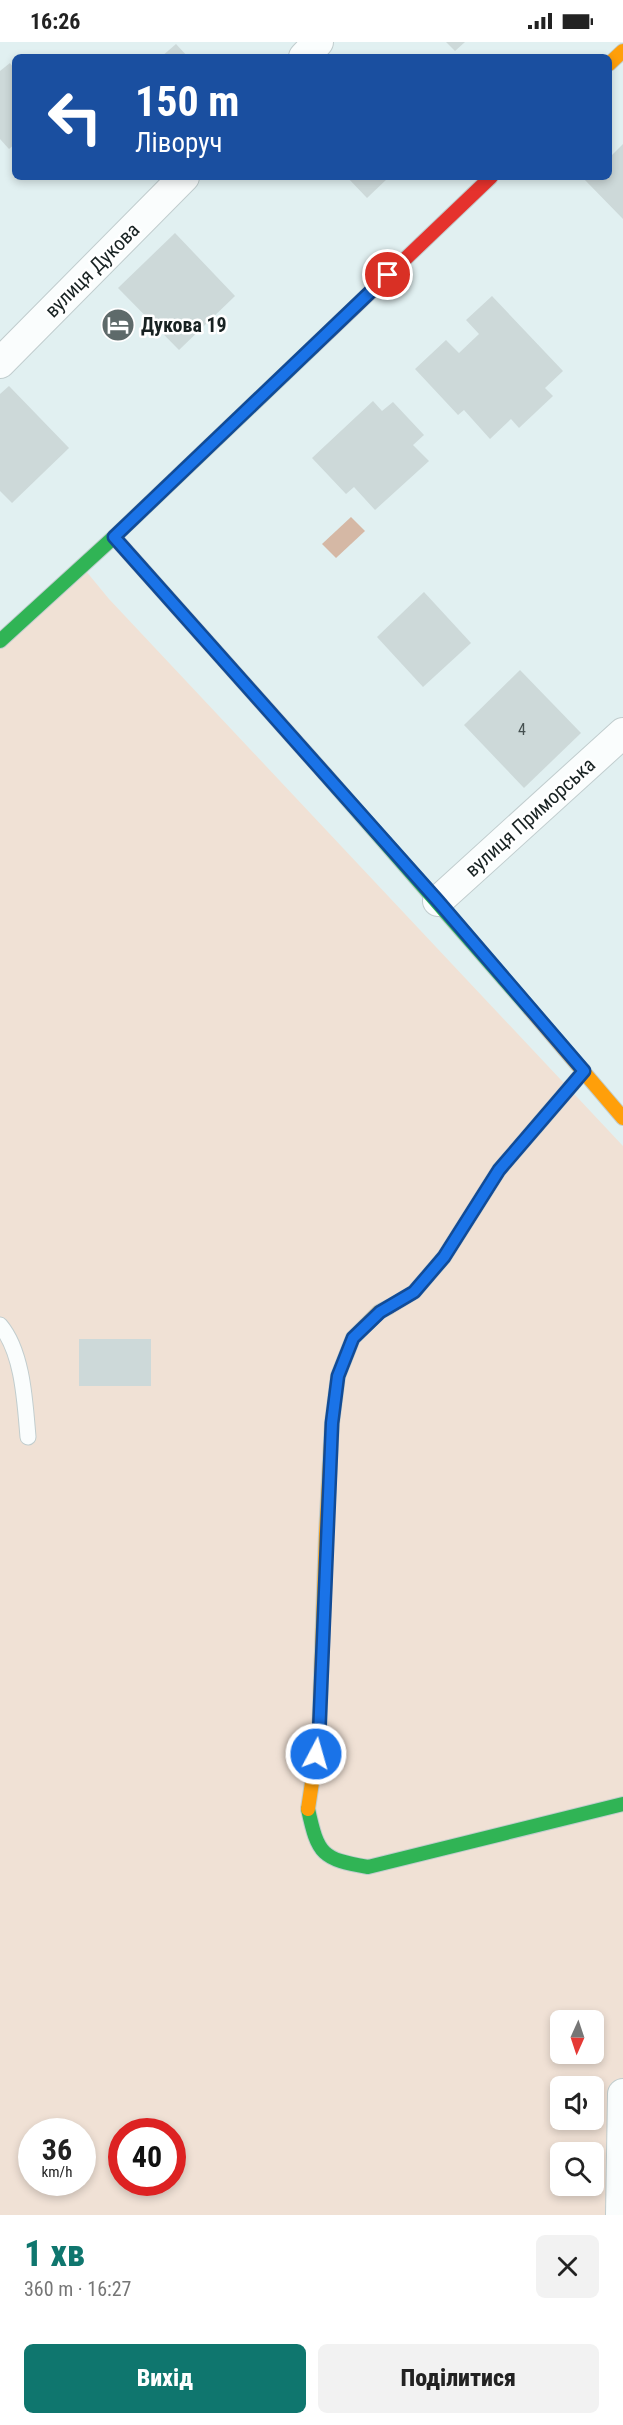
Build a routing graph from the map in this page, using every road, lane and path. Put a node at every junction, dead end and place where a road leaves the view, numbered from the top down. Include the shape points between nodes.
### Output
1 (318, 42) edge
2 (623, 51) edge
3 (307, 54) edge
4 (612, 61) edge
5 (181, 180) edge
6 (488, 180) edge
7 (0, 363) edge
8 (114, 537) junction
9 (0, 641) edge
10 (623, 733) edge
11 (438, 901) junction
12 (584, 1071) junction
13 (623, 1118) edge
14 (0, 1325) edge
15 (28, 1437) dead end
16 (623, 1804) edge
17 (623, 2094) edge
18 (621, 2215) edge

1 - 3 street
2 - 4 street
5 - 7 street, вулиця Дукова
6 - 8 street
8 - 9 street
8 - 11 street
10 - 11 street, вулиця Приморська
11 - 12 street
12 - 13 street
12 - 16 street via 499,1170 444,1257 414,1292 380,1312 353,1338 338,1376 332,1423 319,1736 308,1808 315,1841 335,1861 368,1867
14 - 15 lane via 23,1381
17 - 18 street

